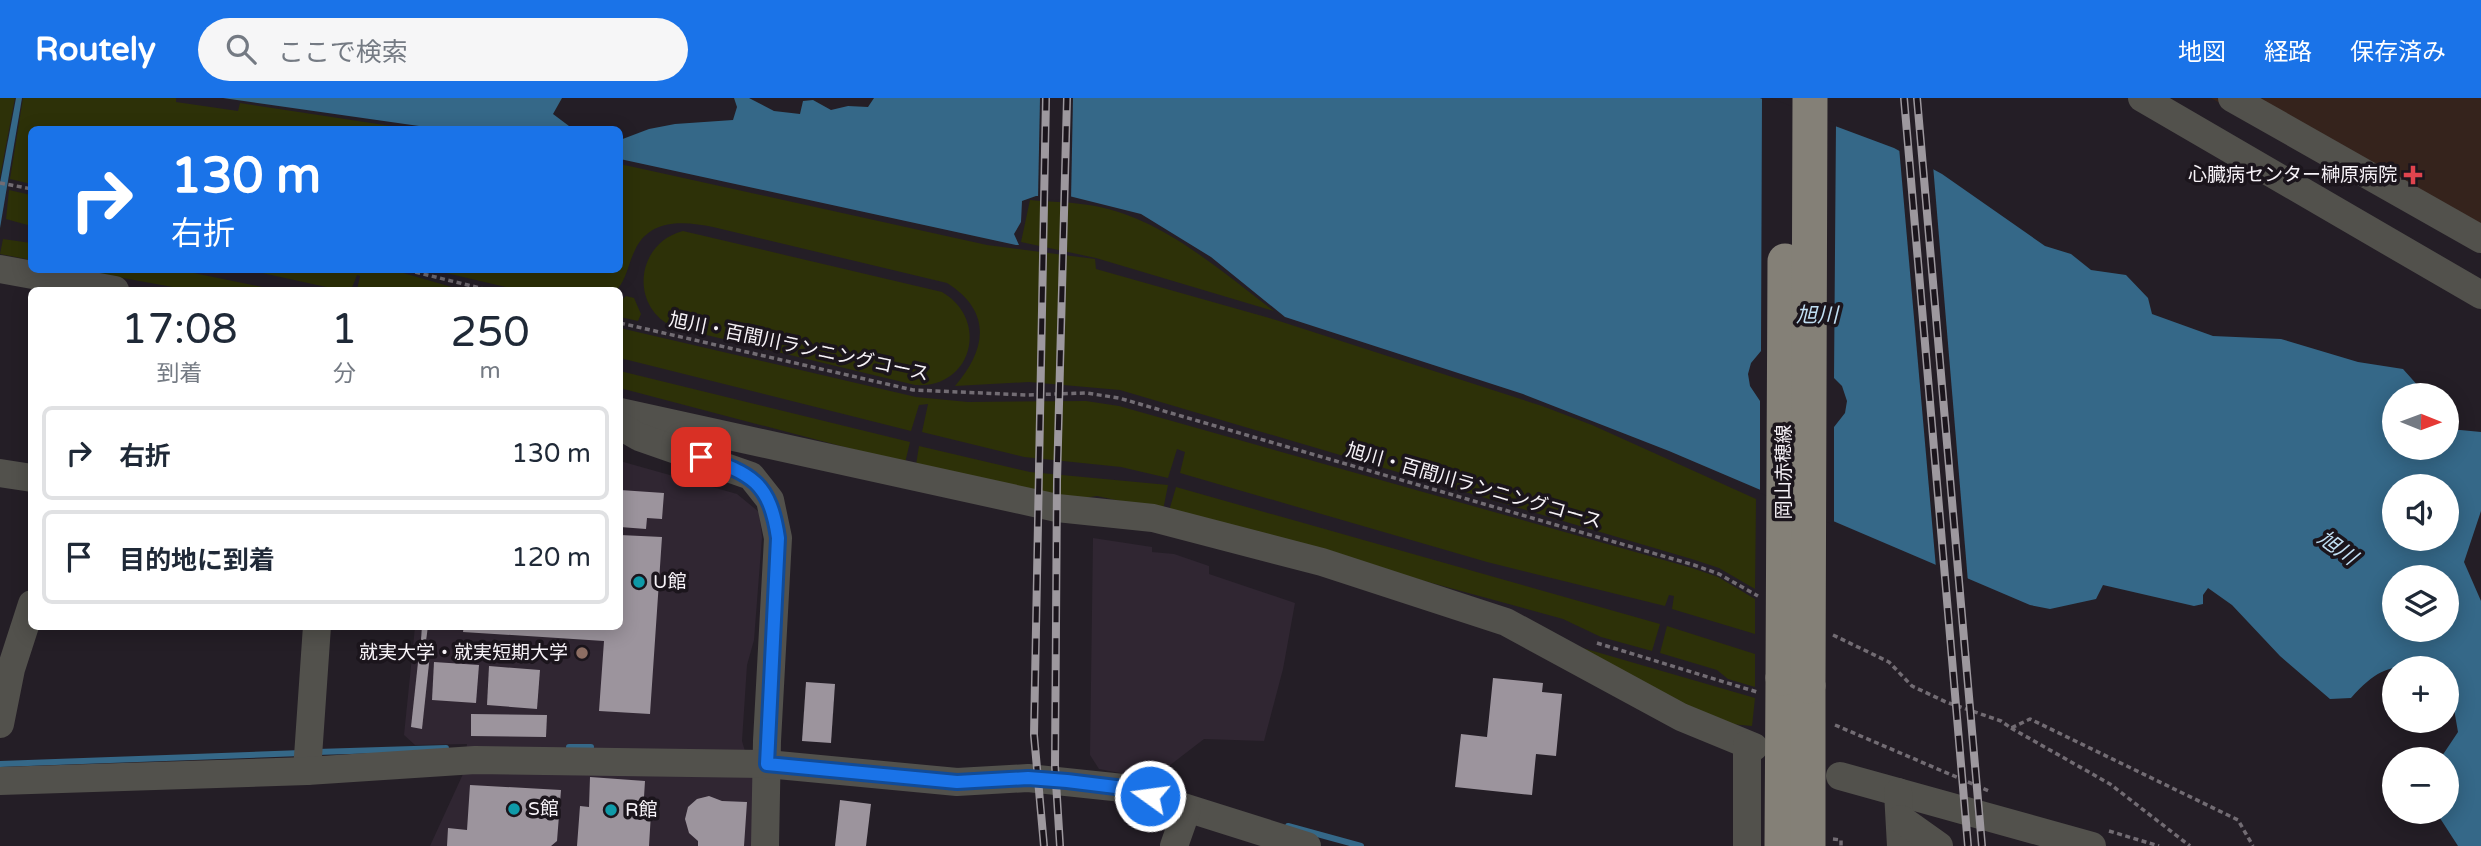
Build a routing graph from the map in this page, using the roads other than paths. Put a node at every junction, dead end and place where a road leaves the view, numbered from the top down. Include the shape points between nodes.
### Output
1 (1785, 98) edge
2 (1810, 98) edge
3 (2141, 98) edge
4 (2232, 98) edge
5 (2481, 239) edge
6 (3, 269) edge
7 (30, 287) edge
8 (99, 287) edge
9 (2481, 295) edge
10 (623, 413) edge
11 (623, 428) edge
12 (0, 473) edge
13 (28, 477) edge
14 (28, 616) edge
15 (317, 630) edge
16 (1786, 686) junction
17 (0, 724) edge
18 (307, 758) junction
19 (767, 764) junction
20 (1840, 776) dead end
21 (0, 781) edge
22 (1187, 809) junction
23 (1900, 819) edge
24 (2094, 836) edge
25 (765, 846) edge
26 (1174, 846) edge
27 (1307, 846) edge
28 (1747, 846) edge
29 (1782, 846) edge
30 (1808, 846) edge
31 (1939, 846) edge

1 - 16 main road, 岡山赤穂線, bridge
2 - 16 main road, 岡山赤穂線, bridge
3 - 9 street
4 - 5 street
6 - 7 street
6 - 8 street
10 - 28 street via 1057,508 1153,518 1322,562 1506,622 1681,717 1750,746
11 - 19 street via 751,476 770,500 778,538
12 - 13 street
14 - 17 street
15 - 18 street
16 - 29 main road, 岡山赤穂線
16 - 30 main road, 岡山赤穂線
18 - 19 street
18 - 21 street
19 - 22 street via 957,782 1067,781 1124,788
19 - 25 street
20 - 23 street
22 - 26 street
22 - 27 street
23 - 24 street
23 - 31 street

